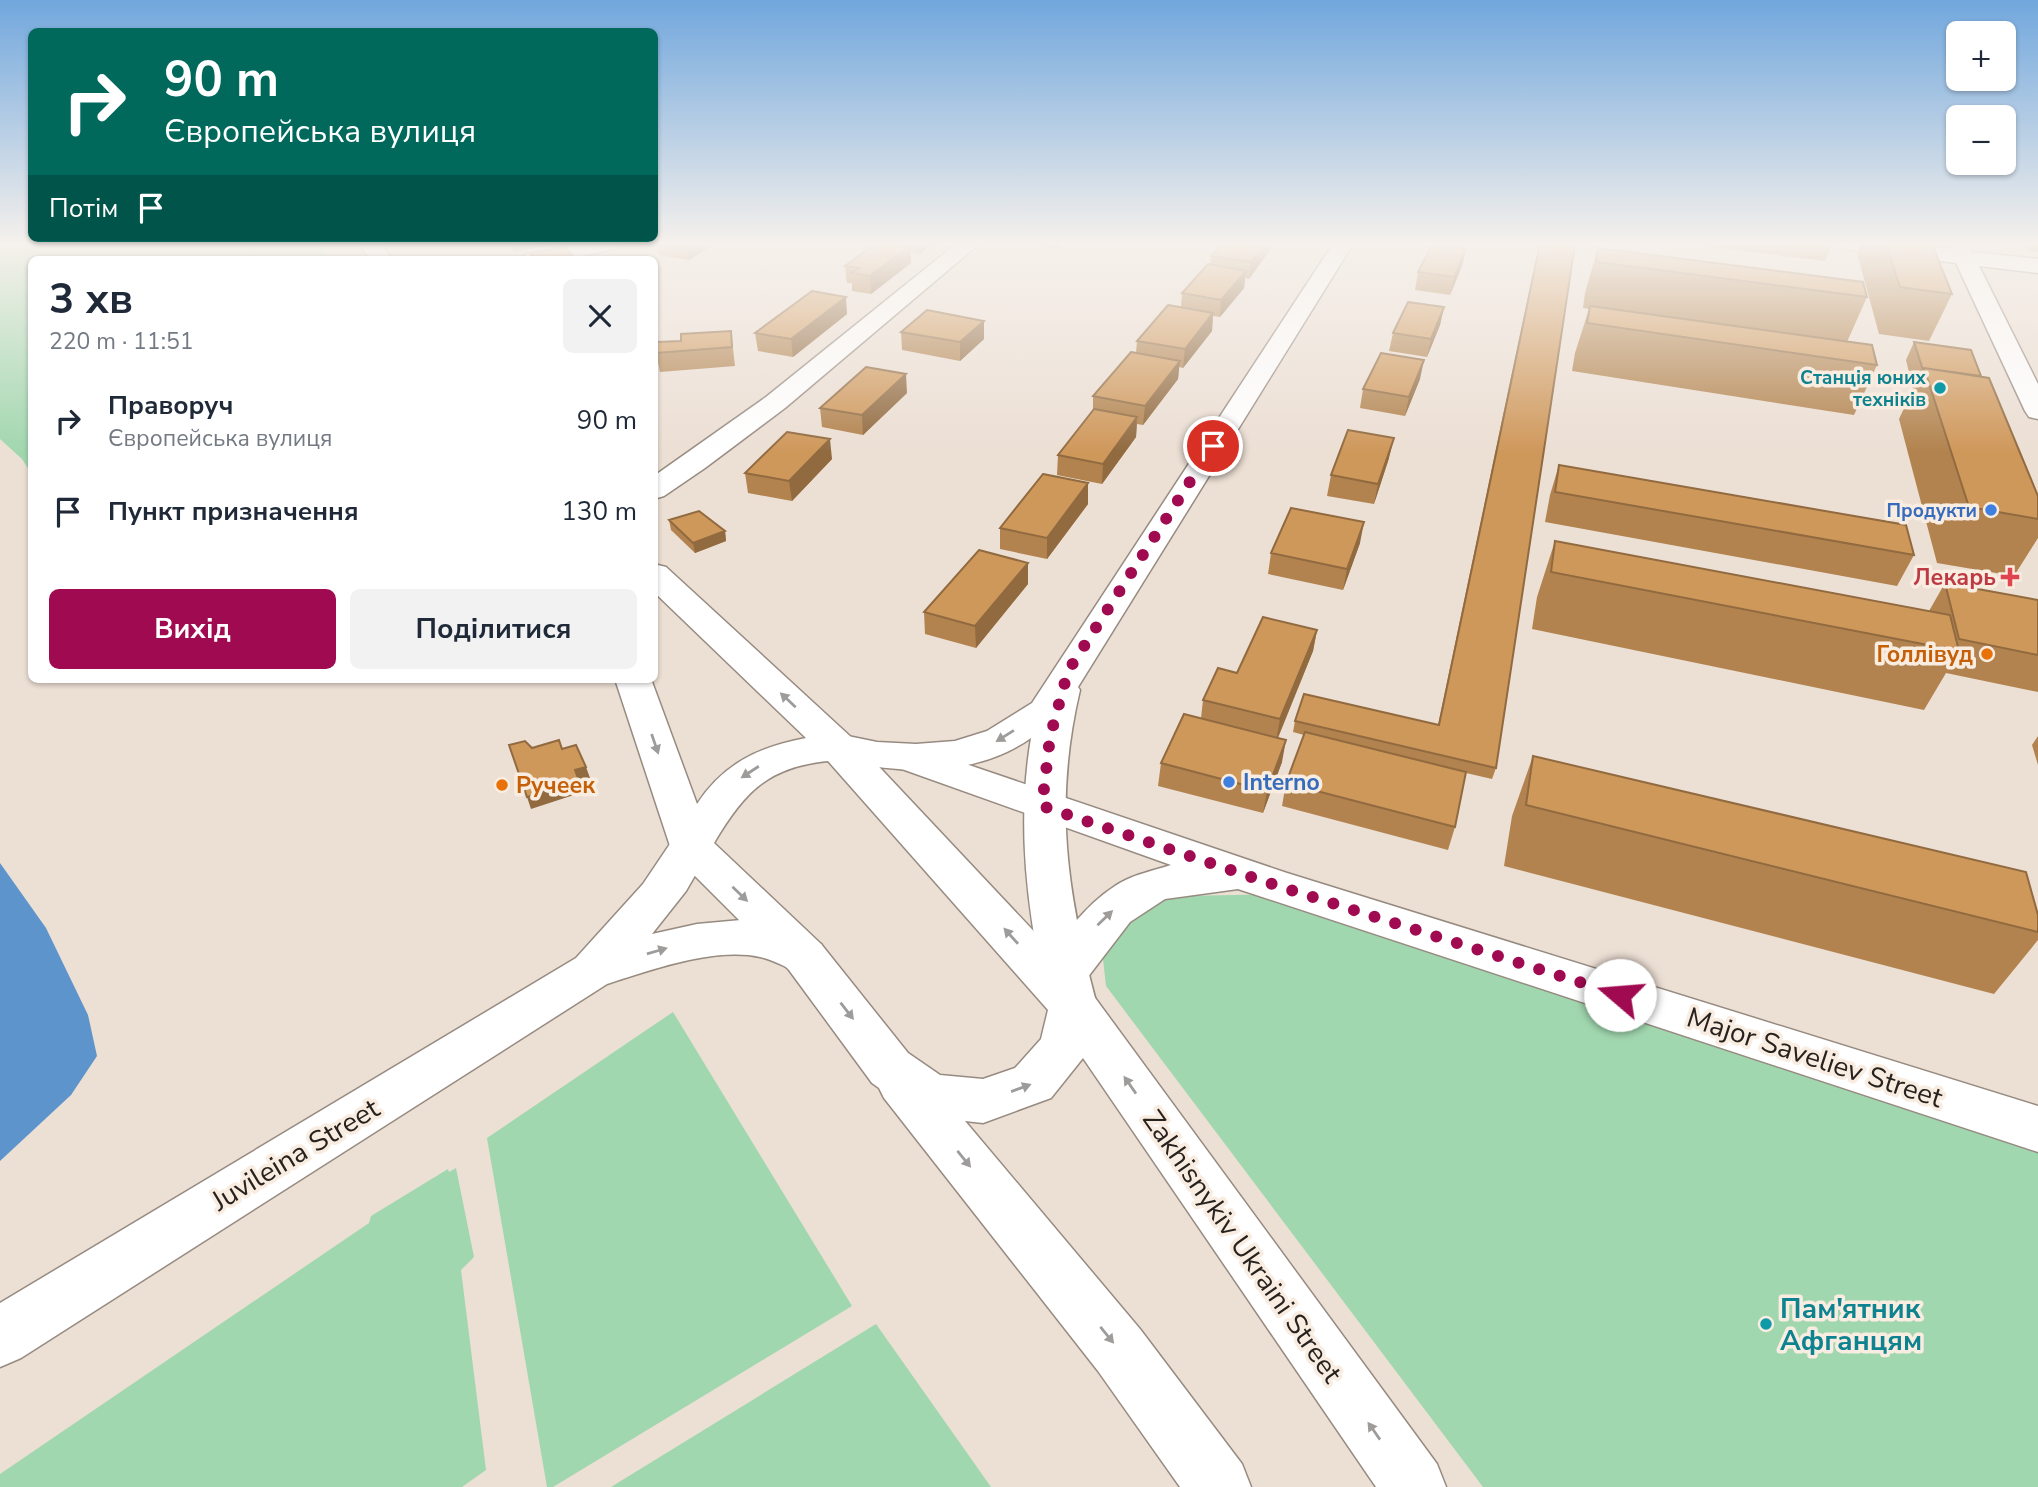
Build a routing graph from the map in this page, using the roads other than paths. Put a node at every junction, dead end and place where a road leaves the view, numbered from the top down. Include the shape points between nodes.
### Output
1 (883, 313) edge
2 (1298, 313) edge
3 (1991, 313) edge
4 (2038, 411) edge
5 (658, 487) edge
6 (658, 578) edge
7 (1068, 671) junction
8 (634, 683) edge
9 (838, 747) junction
10 (913, 759) junction
11 (1042, 806) junction
12 (691, 846) junction
13 (1272, 884) junction
14 (805, 957) junction
15 (591, 971) junction
16 (1069, 989) junction
17 (890, 1068) junction
18 (2038, 1129) edge
19 (0, 1337) edge
20 (1219, 1487) edge
21 (1413, 1487) edge

1 - 5 main road
2 - 7 main road
3 - 4 main road
9 -> 6 main road
7 -> 10 main road via 1045,711 996,742 951,755
7 - 11 main road via 1050,737
8 -> 12 main road
9 - 10 main road
9 -> 12 main road, Juvileina Street via 808,749 752,770 730,787
16 -> 9 main road
10 - 11 main road, Major Saveliev Street
11 - 13 main road, Major Saveliev Street
11 - 16 main road via 1044,866
12 -> 14 main road
12 - 15 main road, Juvileina Street via 654,903
16 -> 13 main road, Major Saveliev Street via 1097,925 1124,899 1157,884 1194,877
13 - 18 main road, Major Saveliev Street
15 -> 14 main road, Juvileina Street via 666,948 712,940 761,939
14 -> 17 main road
15 - 19 main road, Juvileina Street
17 -> 16 main road via 930,1096 983,1101 1033,1083 1063,1048
21 -> 16 main road, Zakhisnykiv Ukraini Street
17 -> 20 main road via 1119,1350

